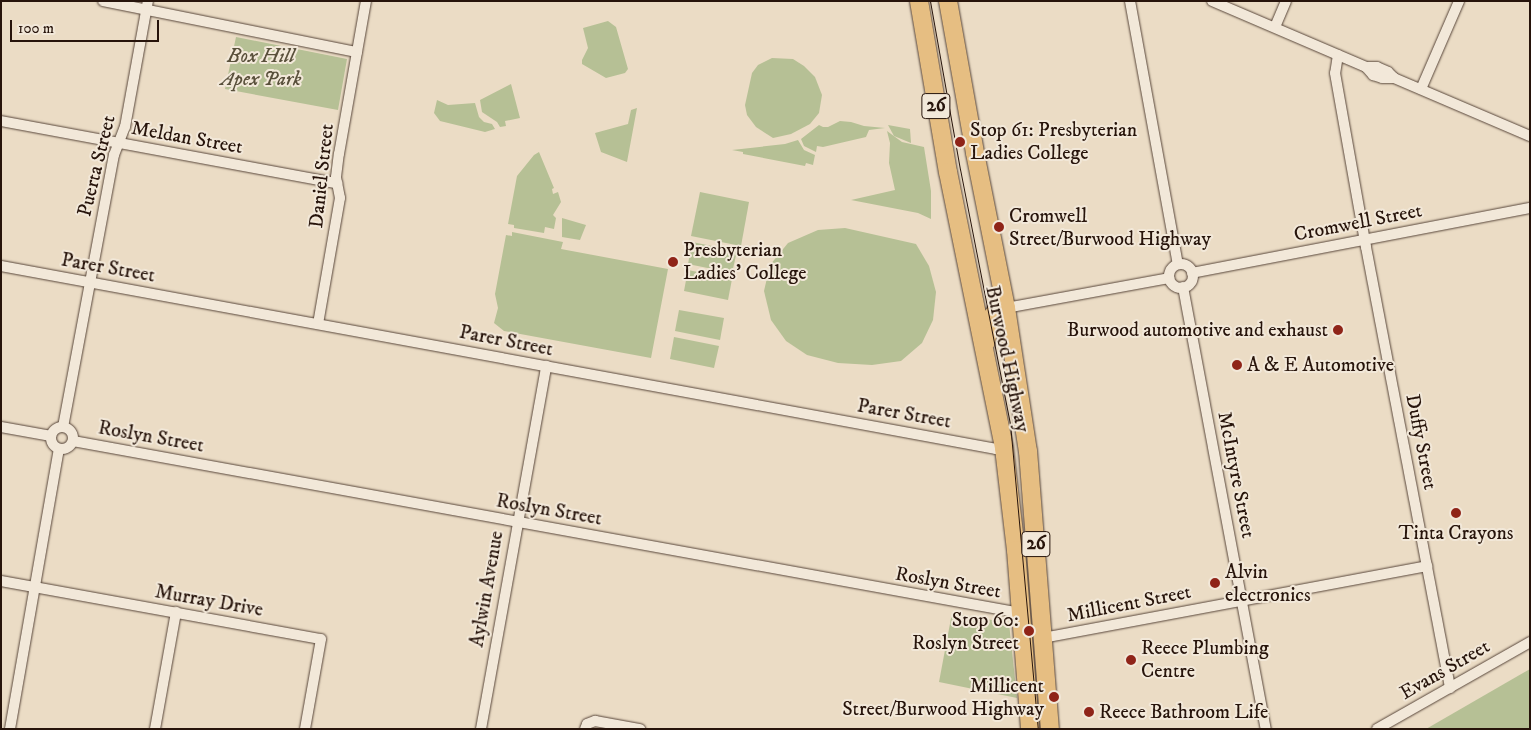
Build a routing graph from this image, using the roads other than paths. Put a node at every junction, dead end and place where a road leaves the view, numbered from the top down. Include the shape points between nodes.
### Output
1 (103, 1) edge
2 (366, 1) edge
3 (918, 1) edge
4 (948, 1) edge
5 (1130, 1) edge
6 (1212, 1) edge
7 (1286, 1) edge
8 (1459, 1) edge
9 (147, 6) edge
10 (1275, 27) junction
11 (357, 52) junction
12 (1338, 55) junction
13 (1421, 89) junction
14 (1, 122) edge
15 (1530, 136) edge
16 (119, 143) junction
17 (337, 183) junction
18 (1530, 208) edge
19 (1365, 239) junction
20 (1178, 264) junction
21 (1, 266) edge
22 (1192, 273) junction
23 (1169, 278) junction
24 (90, 282) junction
25 (1183, 288) junction
26 (1006, 308) junction
27 (318, 324) junction
28 (986, 363) junction
29 (546, 366) junction
30 (1, 427) edge
31 (63, 427) junction
32 (51, 436) junction
33 (73, 441) junction
34 (1004, 448) junction
35 (59, 450) junction
36 (1028, 451) junction
37 (517, 522) junction
38 (1427, 566) junction
39 (1, 581) edge
40 (35, 587) junction
41 (1242, 601) junction
42 (176, 612) junction
43 (1020, 613) junction
44 (1043, 638) junction
45 (1530, 642) edge
46 (1450, 688) junction
47 (10, 729) edge
48 (155, 729) edge
49 (305, 729) edge
50 (481, 729) edge
51 (585, 729) edge
52 (640, 729) edge
53 (1030, 729) edge
54 (1050, 729) edge
55 (1266, 729) edge
56 (1376, 729) edge

1 - 9 street
2 - 11 street, Daniel Street
3 - 28 highway, Burwood Highway / 26 via 946,164
4 - 26 highway, Burwood Highway / 26
5 - 20 street
6 - 10 street
7 - 10 street
8 - 13 street
9 - 11 street
9 - 16 street, Puerta Street via 125,127
10 - 12 street
11 - 17 street, Daniel Street
12 - 13 street via 1377,67
12 - 19 street, Duffy Street via 1335,74
13 - 15 street
14 - 16 street, Meldan Street
16 - 17 street, Meldan Street
16 - 24 street, Puerta Street
17 - 27 street, Daniel Street via 340,198
18 - 19 street, Cromwell Street
19 - 22 street, Cromwell Street
19 - 38 street, Duffy Street
20 - 22 street via 1186,265
20 - 23 street via 1171,270
21 - 24 street, Parer Street
22 - 25 street via 1191,281
23 - 25 street via 1175,286
23 - 26 street
24 - 27 street, Parer Street
24 - 31 street, Puerta Street
25 - 41 street, McIntyre Street
26 - 28 highway via 994,313 990,319 986,332
26 - 36 highway, Burwood Highway / 26
27 - 29 street, Parer Street
28 - 34 highway, Burwood Highway / 26
29 - 34 street, Parer Street
29 - 37 street, Aylwin Avenue
30 - 32 street
31 - 32 street via 56,428
31 - 33 street via 72,433
32 - 35 street via 53,446
33 - 35 street via 69,447
33 - 37 street, Roslyn Street
34 - 36 highway
34 - 43 highway, Burwood Highway / 26
35 - 40 street
36 - 44 highway, Burwood Highway / 26
37 - 43 street, Roslyn Street
37 - 50 street, Aylwin Avenue
38 - 41 street, Millicent Street
38 - 46 street, Duffy Street
39 - 40 street, Murray Drive
40 - 42 street, Murray Drive
40 - 47 street
41 - 44 street, Millicent Street
41 - 55 street, McIntyre Street
42 - 48 street
42 - 49 street, Murray Drive via 321,639
43 - 53 highway, Burwood Highway / 26
44 - 54 highway, Burwood Highway / 26
45 - 46 street, Evans Street
46 - 56 street, Evans Street
51 - 52 street via 587,724 595,721

